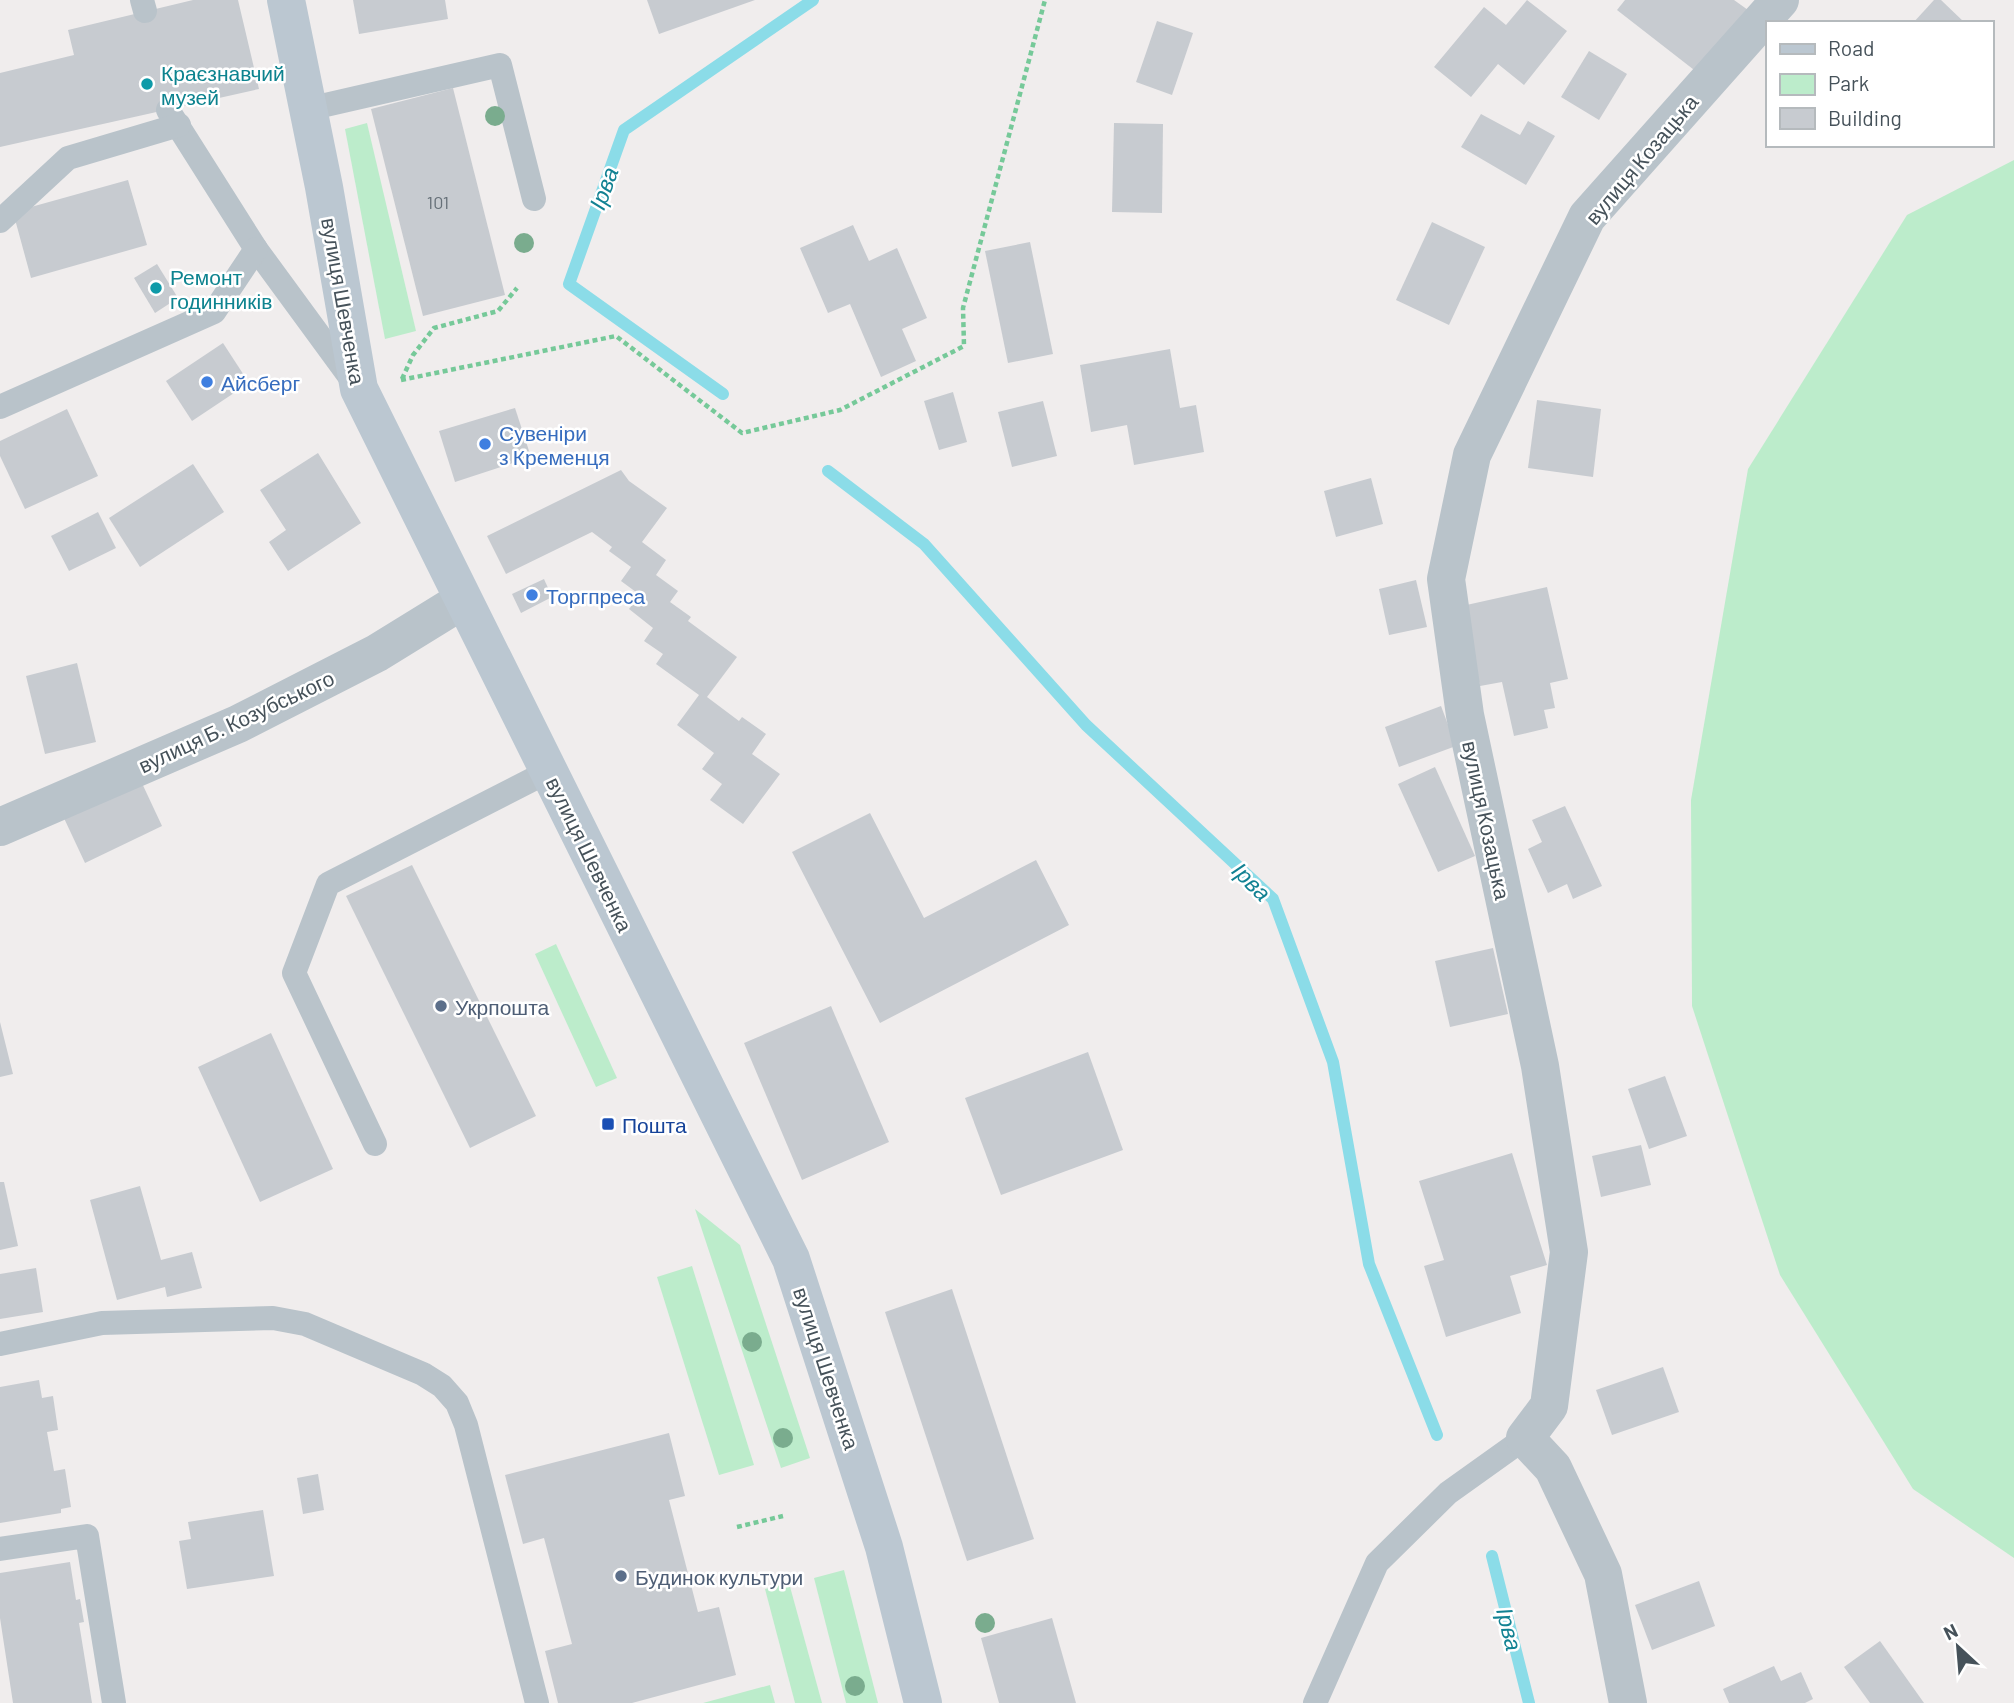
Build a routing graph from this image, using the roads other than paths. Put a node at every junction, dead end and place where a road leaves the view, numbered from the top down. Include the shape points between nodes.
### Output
1 (286, 0) edge
2 (1780, 0) edge
3 (308, 109) junction
4 (534, 199) dead end
5 (0, 221) edge
6 (256, 249) junction
7 (359, 389) junction
8 (0, 407) edge
9 (463, 600) junction
10 (549, 771) junction
11 (0, 827) edge
12 (375, 1144) dead end
13 (0, 1344) edge
14 (1525, 1438) junction
15 (0, 1549) edge
16 (114, 1703) edge
17 (537, 1703) edge
18 (923, 1703) edge
19 (1315, 1703) edge
20 (1628, 1703) edge

1 - 3 main road, вулиця Шевченка
2 - 14 street, вулиця Козацька via 1587,217 1472,455 1446,579 1465,715 1540,1066 1569,1252 1549,1406
3 - 4 lane via 500,65
3 - 7 main road, вулиця Шевченка
5 - 6 lane via 68,158 174,118
6 - 7 lane
6 - 8 lane via 214,312
7 - 9 main road, вулиця Шевченка
9 - 10 main road, вулиця Шевченка
9 - 11 street, вулиця Б. Козубського via 377,653 238,724
10 - 12 lane via 328,884 294,973
10 - 18 main road, вулиця Шевченка via 791,1259 884,1547
13 - 17 lane via 102,1323 273,1318 305,1324 442,1386 457,1403 466,1425
14 - 19 lane via 1448,1493 1377,1563
14 - 20 street via 1553,1468 1603,1574
15 - 16 lane via 88,1536

